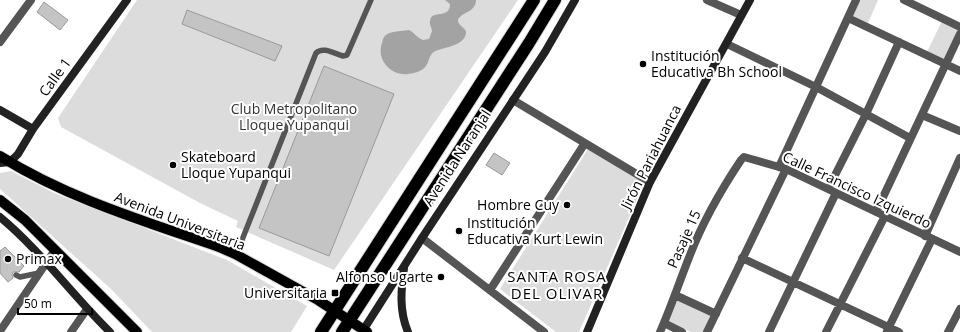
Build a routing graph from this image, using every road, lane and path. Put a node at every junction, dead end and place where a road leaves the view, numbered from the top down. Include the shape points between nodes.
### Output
1 (31, 0) edge
2 (127, 0) edge
3 (371, 0) edge
4 (534, 0) edge
5 (555, 0) edge
6 (575, 0) edge
7 (707, 0) edge
8 (750, 0) edge
9 (856, 0) edge
10 (904, 0) edge
11 (741, 15) junction
12 (848, 18) junction
13 (960, 27) edge
14 (960, 34) edge
15 (0, 42) edge
16 (899, 42) junction
17 (727, 44) junction
18 (945, 64) junction
19 (960, 71) edge
20 (816, 87) junction
21 (513, 100) junction
22 (0, 110) edge
23 (866, 114) junction
24 (922, 114) junction
25 (33, 129) junction
26 (960, 131) edge
27 (910, 138) junction
28 (585, 143) junction
29 (0, 156) edge
30 (960, 158) edge
31 (741, 160) joint
32 (5, 163) edge
33 (782, 168) junction
34 (650, 182) junction
35 (828, 189) junction
36 (836, 193) junction
37 (0, 200) edge
38 (876, 212) junction
39 (884, 216) junction
40 (0, 217) edge
41 (928, 237) junction
42 (422, 238) junction
43 (55, 250) junction
44 (960, 252) edge
45 (235, 254) junction
46 (742, 258) junction
47 (47, 262) junction
48 (405, 264) junction
49 (39, 273) junction
50 (16, 275) dead end
51 (794, 281) junction
52 (490, 290) junction
53 (675, 295) junction
54 (840, 304) junction
55 (87, 309) junction
56 (960, 309) edge
57 (335, 310) junction
58 (716, 314) junction
59 (3, 319) edge
60 (350, 320) junction
61 (664, 323) junction
62 (0, 330) edge
63 (888, 330) edge
64 (364, 331) edge
65 (71, 332) edge
66 (110, 332) edge
67 (137, 332) edge
68 (321, 332) edge
69 (342, 332) edge
70 (408, 332) edge
71 (544, 332) edge
72 (587, 332) edge
73 (660, 332) edge
74 (682, 332) edge
75 (708, 332) edge
76 (769, 332) edge
77 (826, 332) edge
78 (899, 332) edge
79 (948, 332) edge

1 - 15 street
2 - 25 main road, Calle 1
3 - 45 lane via 347,54 343,56 323,50 316,53
4 - 57 highway, Avenida Naranjal
5 - 60 highway, Avenida Naranjal
6 - 21 main road, Avenida Naranjal
7 - 11 street
8 - 11 main road, Jirón Pariahuanca
9 - 12 street
10 - 13 street
11 - 17 main road, Jirón Pariahuanca
12 - 16 street
12 - 20 street
14 - 18 street
16 - 18 street
16 - 23 street
17 - 20 street
17 - 34 main road, Jirón Pariahuanca
18 - 19 street
18 - 24 street
20 - 23 street
20 - 33 street
21 - 28 street
21 - 42 main road, Avenida Naranjal
22 - 25 main road
23 - 27 street
23 - 35 street
24 - 26 street
24 - 27 street
25 - 32 main road, Calle 1 via 18,154
27 - 38 street
28 - 34 street
28 - 52 street
29 - 32 main road, Avenida Universitaria
30 - 41 street
31 - 33 street, Calle Francisco Izquierdo via 744,157
31 - 53 street, Pasaje 15 via 724,184 703,225
32 - 45 main road, Avenida Universitaria via 98,204
33 - 35 street, Calle Francisco Izquierdo
33 - 46 street
34 - 72 main road, Jirón Pariahuanca
35 - 36 street, Calle Francisco Izquierdo
36 - 38 street, Calle Francisco Izquierdo
36 - 51 street
37 - 43 main road via 25,220
38 - 39 street, Calle Francisco Izquierdo
39 - 41 street, Calle Francisco Izquierdo
39 - 54 street
40 - 47 main road
41 - 44 street, Calle Francisco Izquierdo
41 - 63 street
42 - 48 main road, Avenida Naranjal
42 - 52 street
43 - 47 street
43 - 67 main road
45 - 57 main road, Avenida Universitaria
46 - 51 street
46 - 58 street
47 - 49 street
47 - 55 main road
48 - 64 main road, Avenida Naranjal
48 - 70 main road via 401,303
49 - 50 lane via 20,277
49 - 59 street
51 - 54 street
51 - 76 street
52 - 71 street
53 - 58 street
53 - 61 street, Pasaje 15
54 - 63 street
54 - 77 street
55 - 65 street
55 - 66 main road
56 - 79 street
57 - 60 main road, Avenida Universitaria
57 - 68 highway, Avenida Naranjal
58 - 75 street
59 - 62 street
60 - 64 main road, Avenida Universitaria
60 - 69 highway, Avenida Naranjal
61 - 73 street, Pasaje 15
61 - 74 street
63 - 78 street

